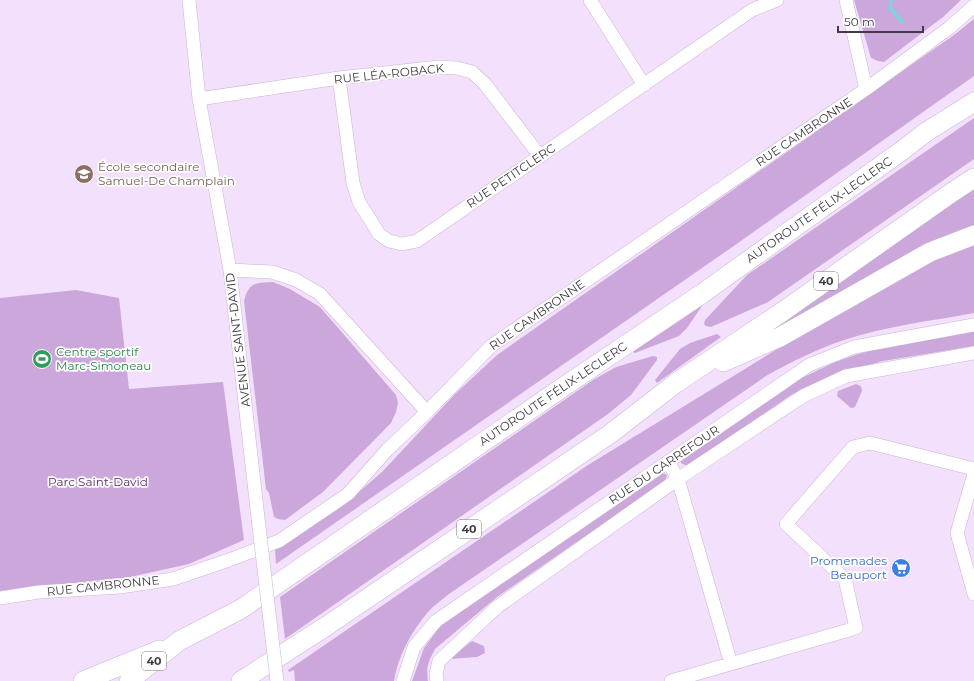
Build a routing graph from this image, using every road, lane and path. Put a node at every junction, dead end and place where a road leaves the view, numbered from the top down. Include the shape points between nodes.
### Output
1 (189, 0) edge
2 (590, 0) edge
3 (777, 0) edge
4 (846, 0) edge
5 (974, 6) edge
6 (339, 78) junction
7 (644, 85) junction
8 (866, 89) junction
9 (199, 99) junction
10 (974, 102) edge
11 (540, 156) junction
12 (974, 178) edge
13 (974, 234) edge
14 (230, 270) junction
15 (974, 325) edge
16 (974, 353) edge
17 (676, 383) junction
18 (427, 412) junction
19 (668, 462) junction
20 (974, 469) edge
21 (974, 474) edge
22 (678, 480) junction
23 (974, 594) edge
24 (0, 598) edge
25 (328, 625) junction
26 (179, 641) junction
27 (731, 664) junction
28 (82, 681) edge
29 (129, 681) edge
30 (241, 681) edge
31 (265, 681) edge
32 (277, 681) edge
33 (402, 681) edge
34 (437, 681) edge
35 (671, 681) edge

1 - 9 street, AVENUE SAINT-DAVID
2 - 7 street
3 - 7 street, RUE PETITCLERC via 752,10
4 - 8 street
5 - 8 street, RUE CAMBRONNE via 949,28
6 - 9 street, RUE LÉA-ROBACK
6 - 11 street, RUE LÉA-ROBACK via 439,67 472,72 485,84
6 - 11 street, RUE PETITCLERC via 353,183 359,202 379,234 389,242 402,244 417,241
7 - 11 street, RUE PETITCLERC
8 - 18 street, RUE CAMBRONNE via 491,346
9 - 14 street, AVENUE SAINT-DAVID
10 - 26 highway, AUTOROUTE FÉLIX-LECLERC / 40 via 926,132 703,292 241,609
12 - 17 highway, 40
13 - 17 highway via 930,252 780,337
14 - 18 street via 272,272 296,280 320,294
14 - 32 street, AVENUE SAINT-DAVID, bridge
15 - 19 street, RUE DU CARREFOUR via 854,347 809,366
16 - 22 street via 846,376 803,396
17 - 25 highway, 40 via 610,434
18 - 24 street, RUE CAMBRONNE via 387,450 348,494 279,541 173,579 120,587 39,592
19 - 22 street
19 - 33 street, RUE DU CARREFOUR via 436,621 414,647
20 - 27 street via 870,443 853,447 786,524 845,579 856,628
21 - 23 street via 957,533
22 - 27 street
22 - 34 street via 497,607 439,661
25 - 30 highway, 40
25 - 31 highway via 318,637
26 - 28 highway
26 - 29 highway, AUTOROUTE FÉLIX-LECLERC / 40
27 - 35 street

